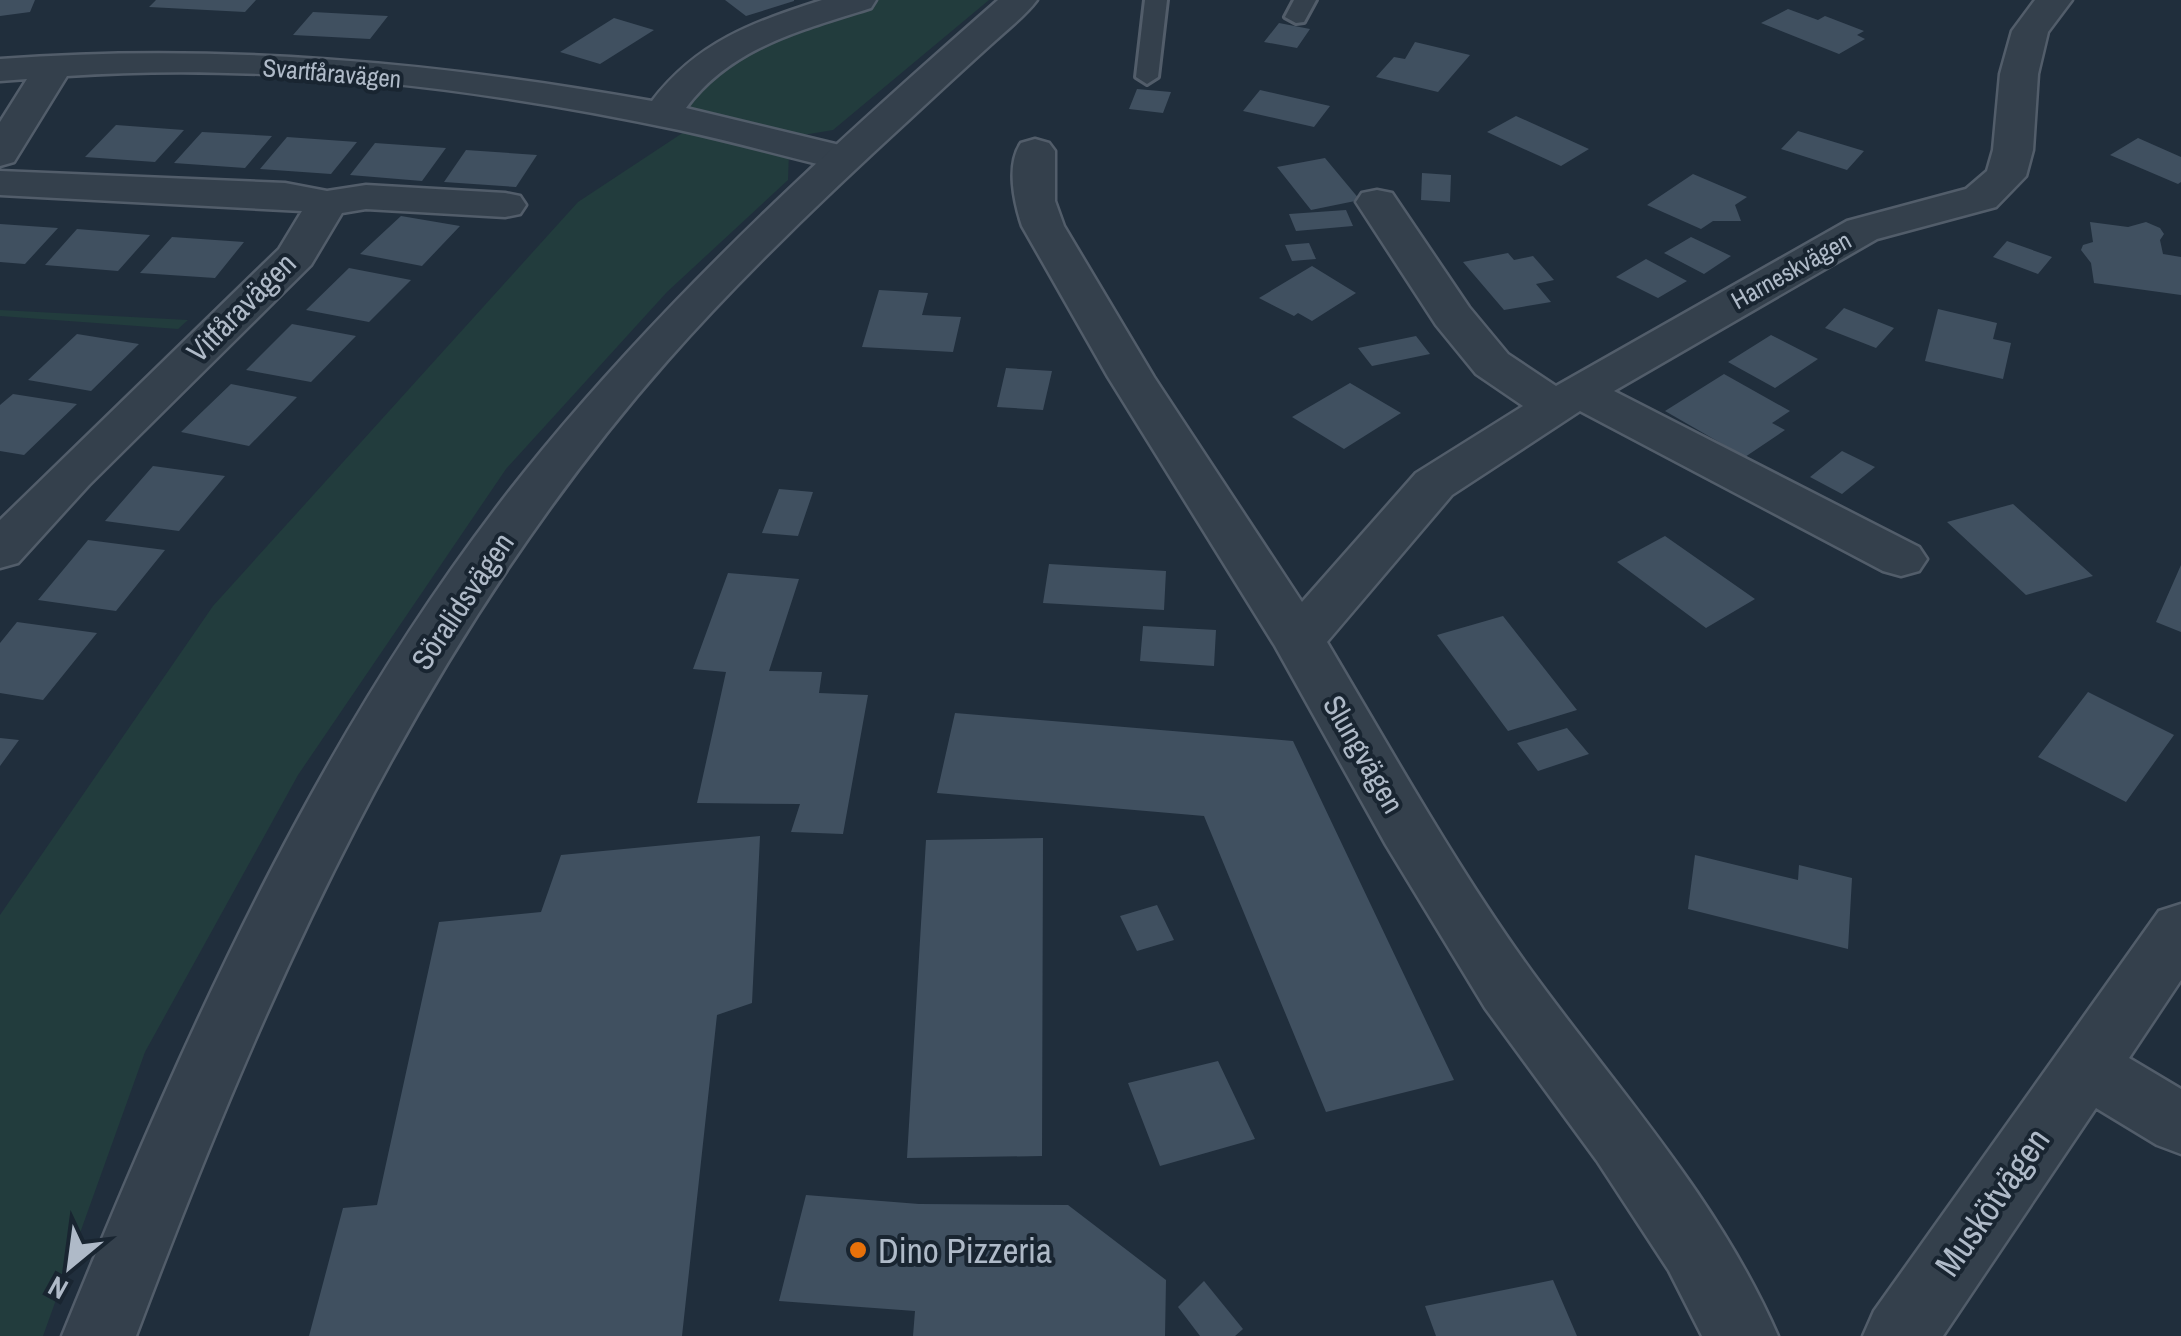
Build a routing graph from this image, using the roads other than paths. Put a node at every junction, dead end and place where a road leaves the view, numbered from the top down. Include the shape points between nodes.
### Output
1 (858, 0) edge
2 (1019, 0) edge
3 (1156, 0) edge
4 (2054, 0) edge
5 (54, 66) junction
6 (0, 70) edge
7 (1147, 77) dead end
8 (662, 115) junction
9 (1035, 151) dead end
10 (0, 154) edge
11 (842, 158) junction
12 (0, 183) edge
13 (1378, 202) dead end
14 (327, 203) junction
15 (505, 205) dead end
16 (1567, 399) junction
17 (0, 551) edge
18 (1901, 559) dead end
19 (1299, 640) junction
20 (2181, 930) edge
21 (2085, 1068) junction
22 (2181, 1124) edge
23 (98, 1336) edge
24 (1741, 1336) edge
25 (1900, 1336) edge

1 - 8 street via 721,49 678,89
2 - 11 street, Söralidsvägen
3 - 7 lane
4 - 16 street, Harneskvägen via 2030,31 2018,74 2006,176 1980,198 1862,230
5 - 6 street, Svartfåravägen
5 - 8 street, Svartfåravägen via 335,72 516,90
5 - 10 street
8 - 11 street, Svartfåravägen
9 - 19 street, Slungvägen via 1034,202 1043,226
11 - 23 street, Söralidsvägen via 647,356 538,490 424,655 361,761 228,1021
12 - 14 street via 285,195
13 - 16 street via 1452,316 1492,364
14 - 15 street via 366,197
14 - 17 street, Vitfåravägen via 296,256
16 - 18 street
16 - 19 street, Harneskvägen via 1434,484
19 - 24 street, Slungvägen via 1508,989 1694,1248
20 - 21 street, Muskötvägen
21 - 22 street
21 - 25 street, Muskötvägen

